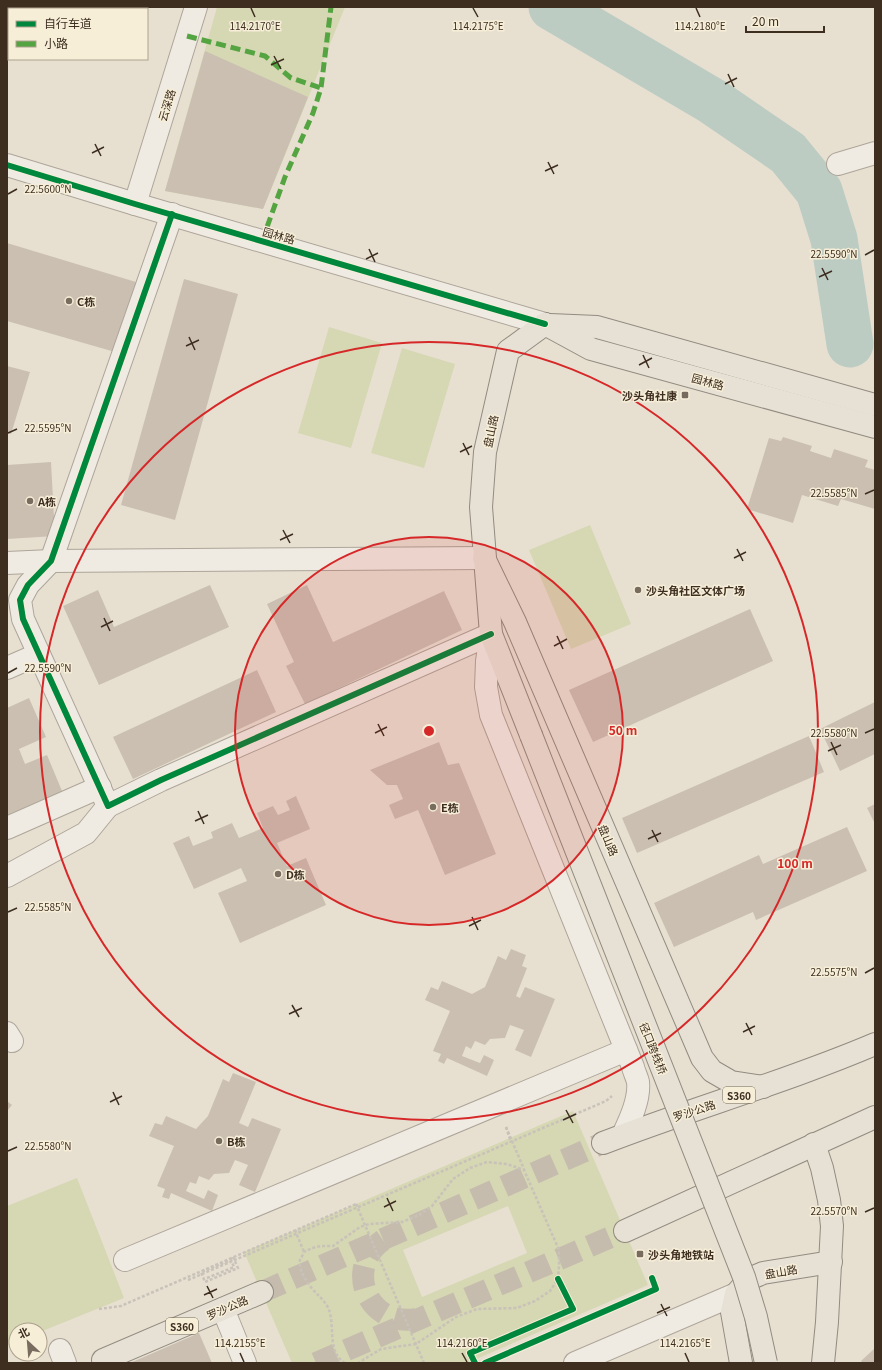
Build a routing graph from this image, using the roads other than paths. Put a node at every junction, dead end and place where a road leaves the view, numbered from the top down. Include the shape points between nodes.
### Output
1 (196, 7) edge
2 (875, 153) edge
3 (7, 164) edge
4 (838, 164) dead end
5 (135, 204) junction
6 (172, 214) junction
7 (545, 324) junction
8 (875, 405) edge
9 (875, 427) edge
10 (484, 558) junction
11 (51, 561) junction
12 (7, 563) edge
13 (491, 634) junction
14 (39, 654) junction
15 (7, 668) edge
16 (531, 736) joint
17 (104, 796) junction
18 (7, 828) edge
19 (7, 876) edge
20 (875, 1044) edge
21 (626, 1050) junction
22 (763, 1087) junction
23 (875, 1117) edge
24 (623, 1135) junction
25 (603, 1143) tunnel mouth
26 (814, 1144) junction
27 (625, 1231) tunnel mouth
28 (125, 1260) dead end
29 (831, 1262) junction
30 (262, 1292) tunnel mouth
31 (736, 1294) junction
32 (223, 1309) junction
33 (103, 1360) dead end
34 (245, 1363) edge
35 (575, 1363) edge
36 (741, 1363) edge
37 (766, 1363) edge
38 (823, 1363) edge

1 - 5 street, 云深路
2 - 4 street
3 - 5 street, 园林路
5 - 6 street, 园林路
6 - 7 street, 园林路
6 - 11 street
7 - 8 main road, 园林路 via 597,327
7 - 9 main road, 园林路 via 591,350
7 - 10 main road, 盘山路 via 508,351 485,452 481,507
10 - 11 street
10 - 13 main road, 盘山路
10 - 22 main road, 盘山路 via 515,622 702,1058 712,1070 731,1082
11 - 12 street
11 - 14 street via 28,584 20,600 23,619
13 - 16 main road, 盘山路
13 - 17 street via 161,780
13 - 21 street via 486,687 491,715
14 - 15 street
14 - 17 street
16 - 37 main road, 径口跨线桥, bridge via 744,1277
17 - 18 street
17 - 19 street via 86,833
20 - 22 main road, 罗沙公路 / S360
21 - 24 street via 638,1082 637,1095
21 - 28 street
22 - 24 main road, 罗沙公路 / S360
23 - 26 main road
24 - 25 main road, 罗沙公路 / S360
26 - 27 main road
26 - 29 main road via 830,1200
29 - 31 main road, 盘山路 via 763,1273 749,1279
29 - 38 main road
30 - 32 main road, 罗沙公路 / S360
31 - 35 street
31 - 36 main road via 732,1312
32 - 33 main road, 罗沙公路 / S360
32 - 34 street

